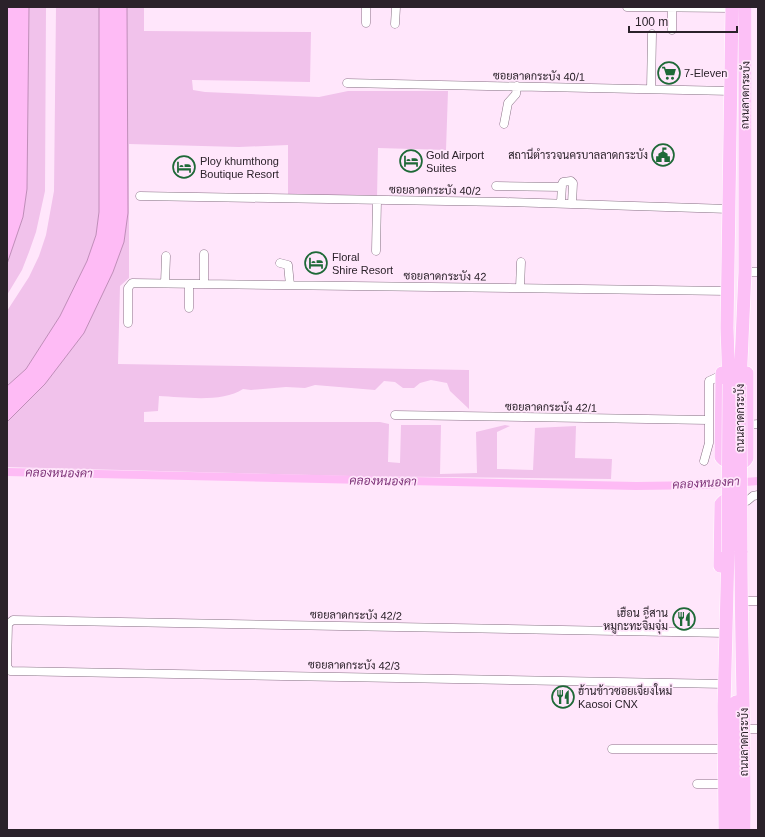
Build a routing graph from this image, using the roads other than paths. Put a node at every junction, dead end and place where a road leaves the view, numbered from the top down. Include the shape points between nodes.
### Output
1 (366, 7) edge
2 (396, 7) edge
3 (627, 7) edge
4 (745, 7) edge
5 (672, 8) edge
6 (732, 8) edge
7 (366, 23) dead end
8 (395, 24) dead end
9 (672, 30) dead end
10 (652, 34) dead end
11 (347, 83) dead end
12 (517, 86) junction
13 (651, 89) junction
14 (731, 91) junction
15 (504, 124) dead end
16 (730, 165) junction
17 (744, 165) junction
18 (496, 186) dead end
19 (562, 187) junction
20 (140, 196) dead end
21 (377, 200) junction
22 (561, 203) junction
23 (572, 204) junction
24 (729, 209) junction
25 (376, 251) dead end
26 (204, 254) dead end
27 (166, 256) dead end
28 (521, 262) dead end
29 (280, 263) dead end
30 (751, 272) edge
31 (165, 283) junction
32 (189, 284) junction
33 (204, 284) junction
34 (290, 285) junction
35 (520, 288) junction
36 (728, 291) junction
37 (189, 308) dead end
38 (128, 323) dead end
39 (743, 328) junction
40 (730, 381) junction
41 (395, 415) dead end
42 (708, 420) junction
43 (753, 425) edge
44 (704, 461) dead end
45 (752, 498) edge
46 (735, 552) junction
47 (741, 598) junction
48 (758, 601) edge
49 (727, 602) junction
50 (741, 623) junction
51 (726, 634) junction
52 (8, 644) joint
53 (725, 684) junction
54 (745, 729) junction
55 (758, 729) edge
56 (612, 749) dead end
57 (724, 749) junction
58 (697, 784) dead end
59 (724, 784) junction
60 (735, 824) edge
61 (724, 830) edge
62 (744, 830) edge

1 - 7 street
2 - 8 street
3 - 5 street
4 - 17 main road, ถนนลาดกระบัง
5 - 6 street
5 - 9 street
6 - 14 main road, ถนนลาดกระบัง
10 - 13 street
11 - 12 street, ซอยลาดกระบัง 40/1
12 - 13 street, ซอยลาดกระบัง 40/1
12 - 15 street via 516,94 508,103
13 - 14 street, ซอยลาดกระบัง 40/1
14 - 16 main road, ถนนลาดกระบัง
16 - 17 main road
16 - 24 main road, ถนนลาดกระบัง
17 - 30 main road, ถนนลาดกระบัง
18 - 19 street
19 - 22 street
19 - 23 street via 563,182 573,182
20 - 21 street, ซอยลาดกระบัง 40/2
21 - 22 street, ซอยลาดกระบัง 40/2
21 - 25 street
22 - 23 street, ซอยลาดกระบัง 40/2
23 - 24 street, ซอยลาดกระบัง 40/2
24 - 36 main road, ถนนลาดกระบัง
26 - 33 street
27 - 31 street
28 - 35 street
29 - 34 street via 288,265
30 - 39 main road, ถนนลาดกระบัง
31 - 32 street, ซอยลาดกระบัง 42
31 - 38 street, ซอยลาดกระบัง 42 via 129,285
32 - 33 street, ซอยลาดกระบัง 42
32 - 37 street
33 - 34 street, ซอยลาดกระบัง 42
34 - 35 street, ซอยลาดกระบัง 42
35 - 36 street, ซอยลาดกระบัง 42
36 - 40 main road, ถนนลาดกระบัง
39 - 40 main road, ถนนลาดกระบัง
39 - 43 main road
40 - 42 street via 709,381
40 - 43 main road via 720,451 722,460 747,460
40 - 46 main road, ถนนลาดกระบัง, bridge
41 - 42 street, ซอยลาดกระบัง 42/1
42 - 44 street via 709,444
45 - 47 main road via 746,573
45 - 49 main road via 724,501 720,508 720,587
46 - 47 main road, ถนนลาดกระบัง
46 - 49 main road, ถนนลาดกระบัง
47 - 48 street
47 - 50 main road, ถนนลาดกระบัง
49 - 51 main road, ถนนลาดกระบัง
50 - 54 main road, ถนนลาดกระบัง
50 - 60 main road via 735,728
51 - 52 street, ซอยลาดกระบัง 42/2 via 13,620 8,624
51 - 53 main road, ถนนลาดกระบัง
52 - 53 street, ซอยลาดกระบัง 42/3 via 7,666 10,670
53 - 57 main road, ถนนลาดกระบัง
54 - 55 street
54 - 62 main road, ถนนลาดกระบัง
56 - 57 street
57 - 59 main road, ถนนลาดกระบัง
58 - 59 street
59 - 61 main road, ถนนลาดกระบัง

